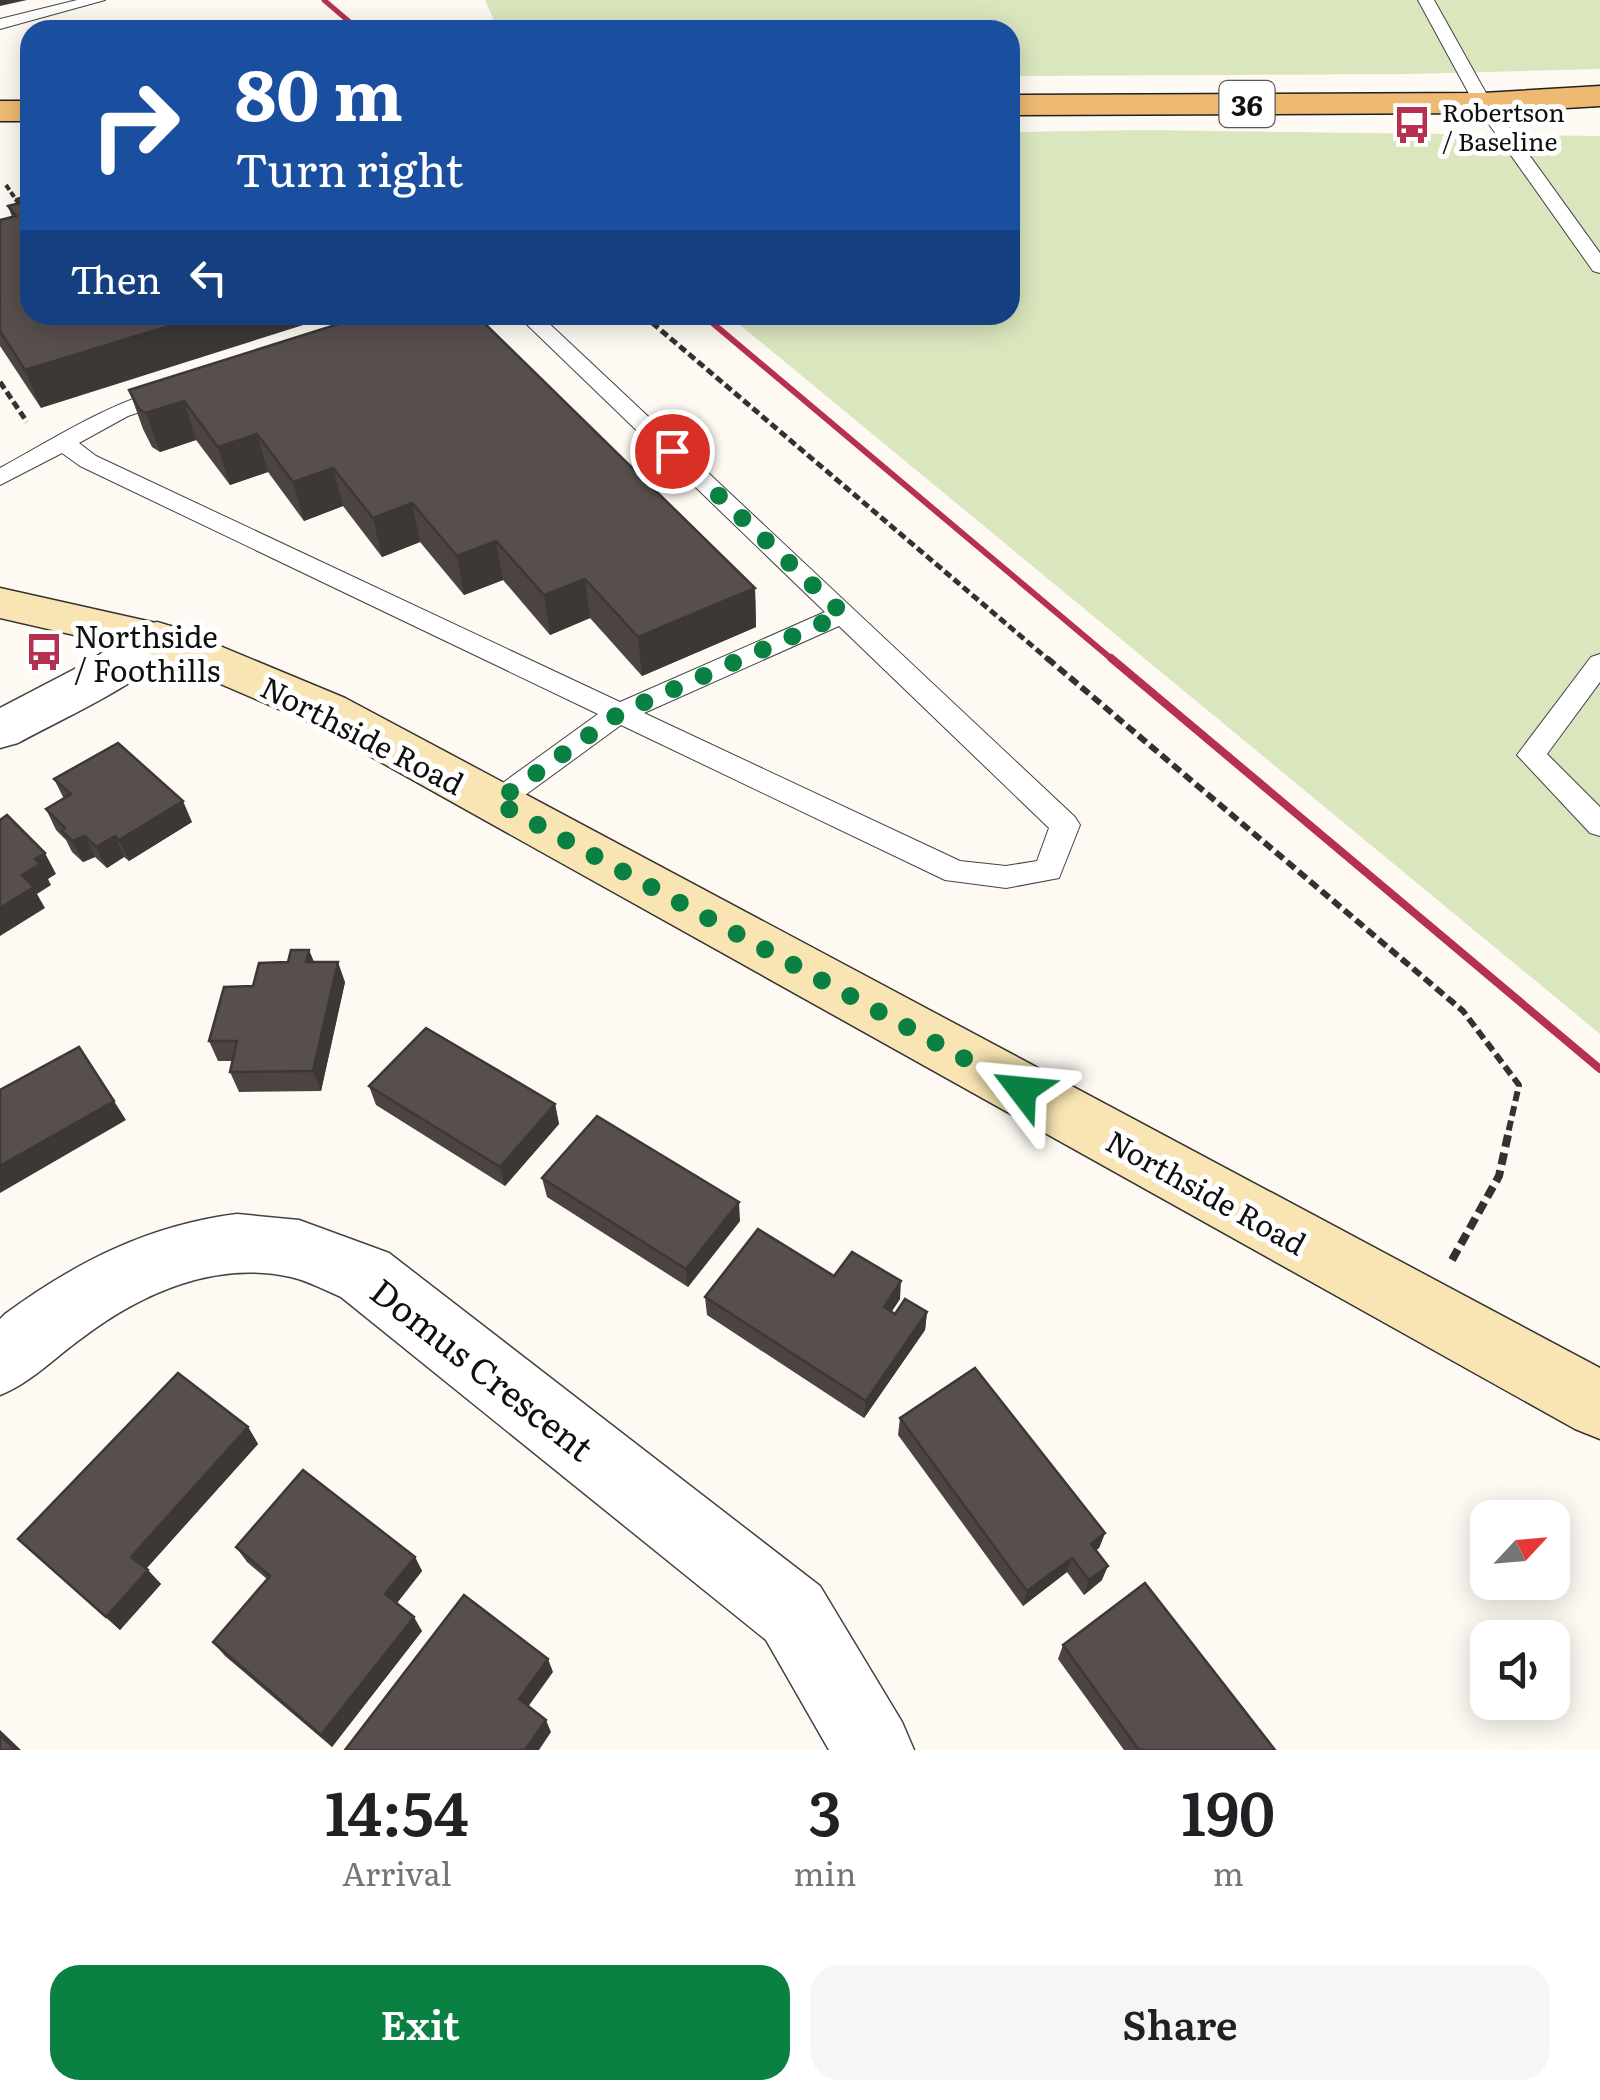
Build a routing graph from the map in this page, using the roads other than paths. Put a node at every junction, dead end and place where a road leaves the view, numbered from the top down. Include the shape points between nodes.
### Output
1 (97, 0) edge
2 (1426, 0) edge
3 (0, 24) edge
4 (1600, 96) edge
5 (1484, 103) junction
6 (1020, 106) edge
7 (1600, 110) edge
8 (1600, 266) edge
9 (539, 325) edge
10 (194, 387) edge
11 (62, 442) junction
12 (0, 478) edge
13 (0, 603) edge
14 (843, 614) junction
15 (157, 638) junction
16 (1600, 664) edge
17 (620, 713) junction
18 (0, 730) edge
19 (496, 802) junction
20 (1600, 824) edge
21 (0, 1362) edge
22 (1600, 1405) edge
23 (874, 1750) edge

1 - 3 lane
2 - 5 lane
4 - 5 main road, 36
5 - 6 main road, 36
5 - 7 main road, 36
5 - 8 lane
9 - 14 lane
10 - 11 lane via 120,410
11 - 12 lane
11 - 17 lane via 88,461
13 - 15 street, Northside Road
14 - 17 lane
14 - 17 lane via 1065,825 1048,870 1006,876 956,872
15 - 18 street
15 - 19 street, Northside Road via 327,710
16 - 20 lane via 1531,755
17 - 19 lane
19 - 22 street, Northside Road
21 - 23 street, Domus Crescent via 35,1331 142,1262 214,1244 280,1245 365,1275 793,1613

